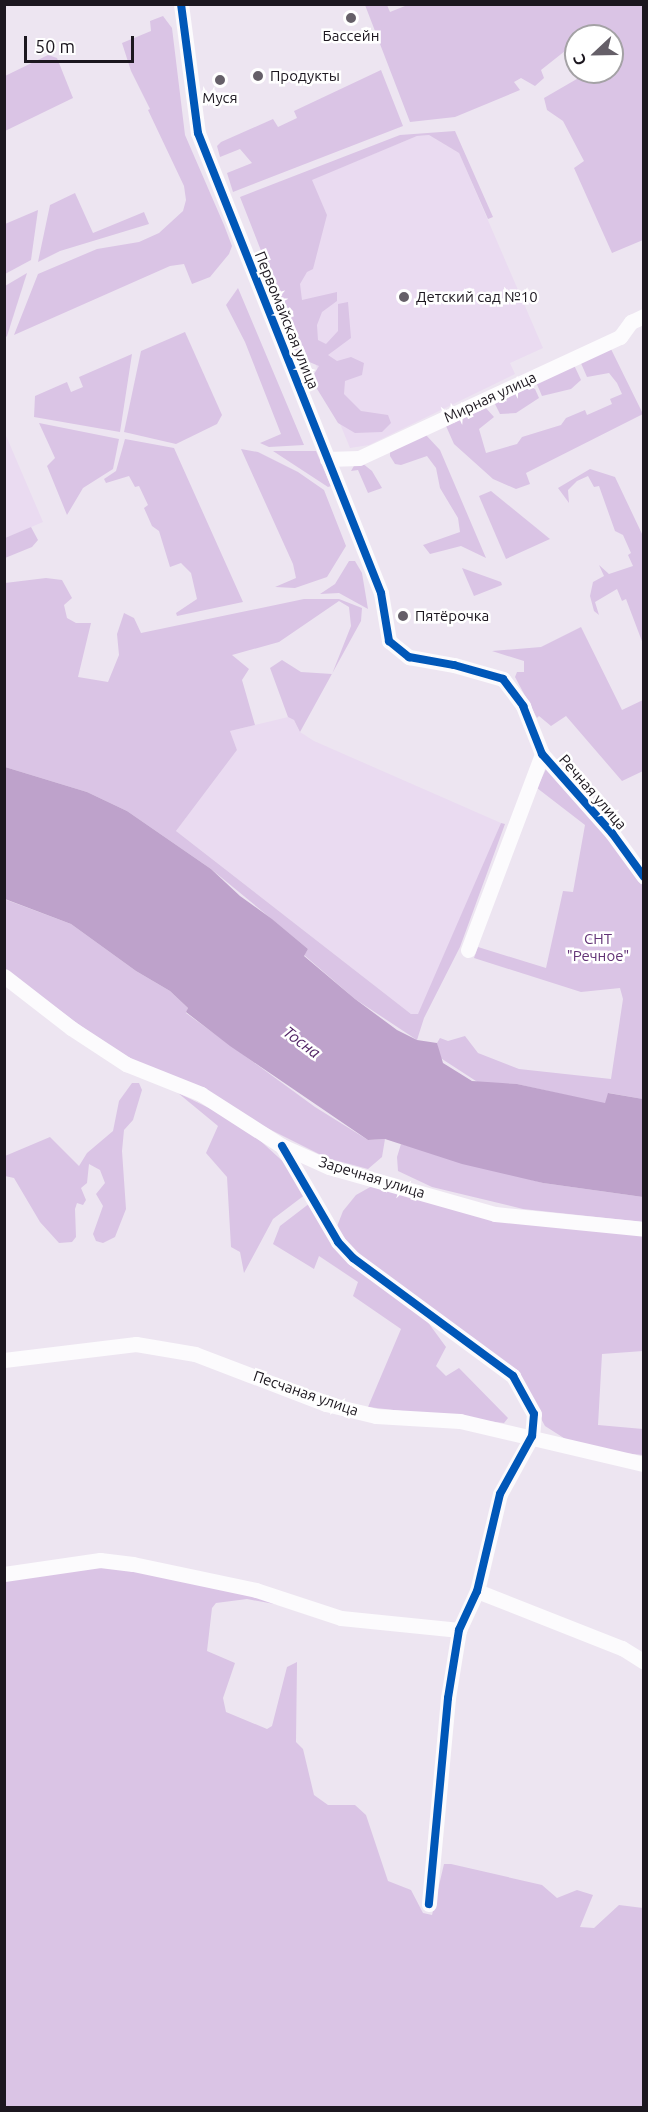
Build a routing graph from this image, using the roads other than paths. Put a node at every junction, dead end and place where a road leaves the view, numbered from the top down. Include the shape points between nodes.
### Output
1 (181, 4) edge
2 (644, 316) edge
3 (327, 459) junction
4 (390, 641) joint
5 (542, 754) junction
6 (644, 877) edge
7 (468, 950) dead end
8 (4, 976) edge
9 (282, 1146) junction
10 (644, 1229) edge
11 (4, 1360) edge
12 (532, 1436) junction
13 (644, 1464) edge
14 (4, 1574) edge
15 (477, 1591) junction
16 (459, 1630) junction
17 (644, 1662) edge
18 (429, 1904) dead end

1 - 3 street, Первомайская улица via 198,133
2 - 3 street, Мирная улица via 631,322 620,337 359,458
3 - 4 street, Первомайская улица via 381,593
4 - 5 street, Речная улица via 409,657 503,679 523,706
5 - 6 street, Речная улица via 612,833
5 - 7 street
8 - 9 street, Заречная улица via 126,1064 201,1094
9 - 10 street, Заречная улица via 329,1167 495,1214
9 - 12 street via 338,1242 353,1258 513,1376 534,1414
11 - 12 street, Песчаная улица via 136,1344 195,1354 326,1404 376,1416 460,1421
12 - 13 street, Песчаная улица via 583,1453
12 - 15 street via 500,1494
14 - 16 street via 111,1561 256,1590 341,1618
15 - 16 street
15 - 17 street via 622,1648
16 - 18 street via 448,1698

